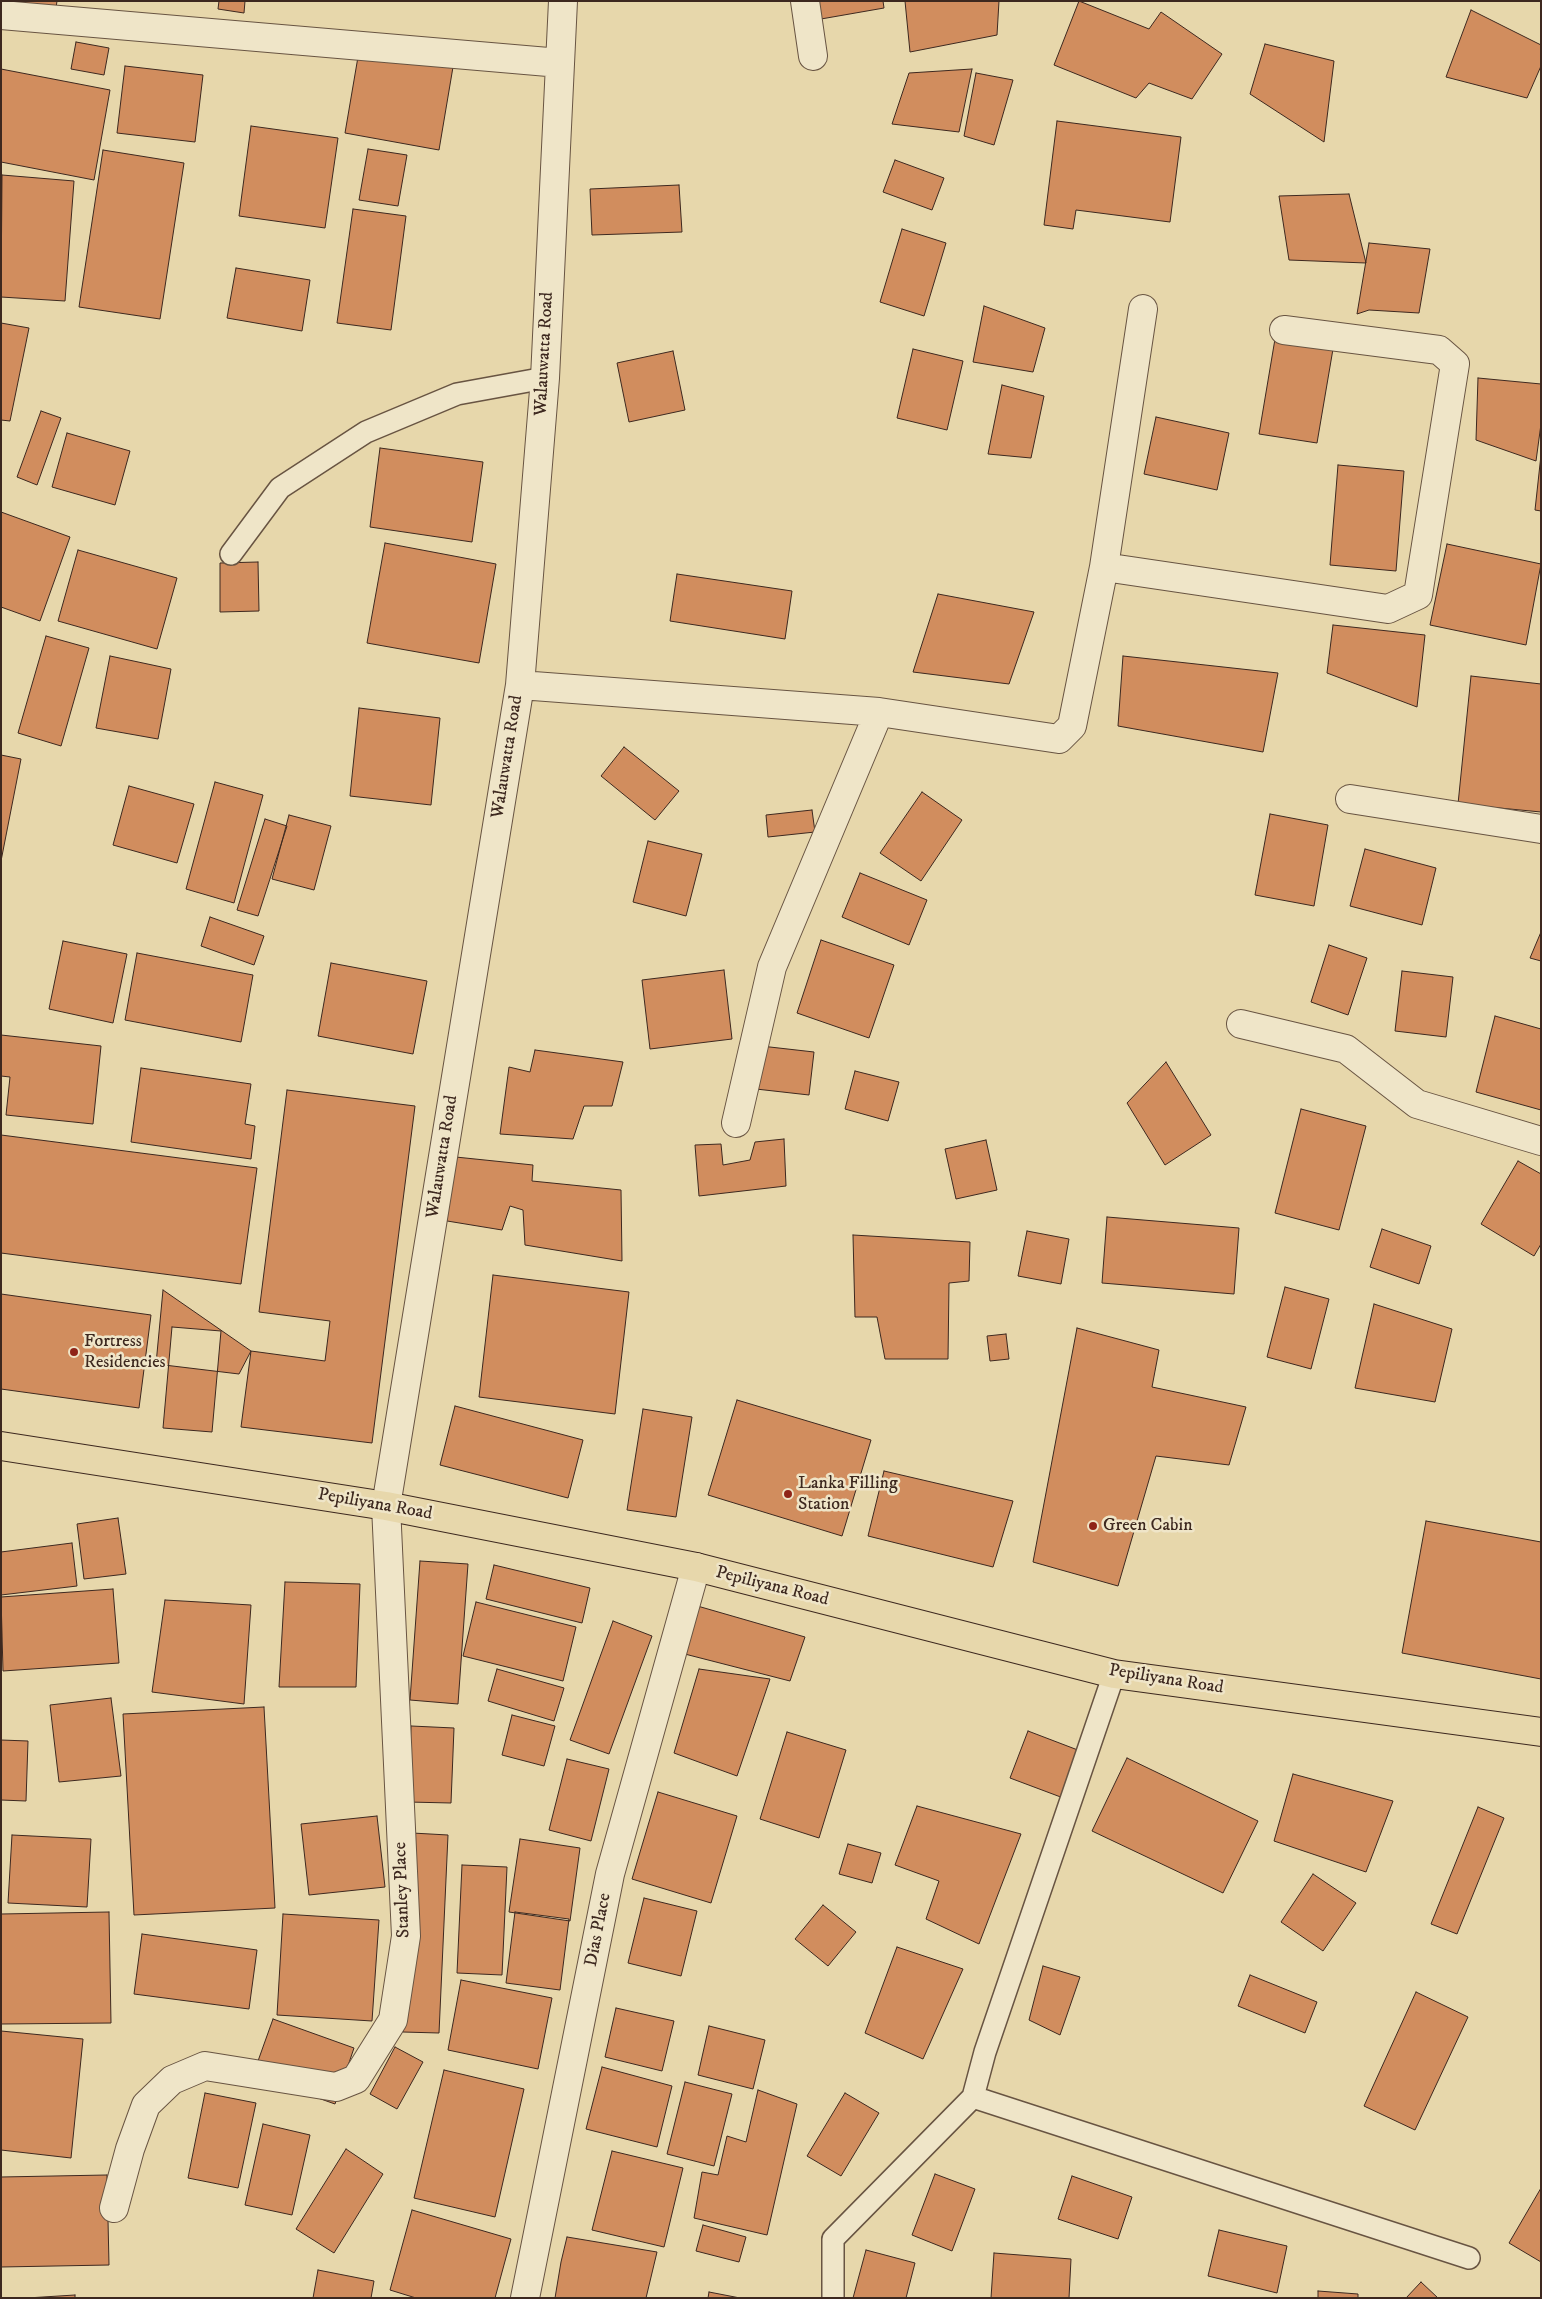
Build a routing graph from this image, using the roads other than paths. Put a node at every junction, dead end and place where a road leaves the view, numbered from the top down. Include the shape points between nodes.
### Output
1 (563, 1) edge
2 (805, 1) edge
3 (1, 15) edge
4 (813, 56) dead end
5 (560, 63) junction
6 (1143, 309) dead end
7 (1284, 330) dead end
8 (545, 378) junction
9 (231, 554) dead end
10 (1104, 567) junction
11 (520, 685) junction
12 (879, 712) junction
13 (1350, 799) dead end
14 (1541, 829) edge
15 (1241, 1024) dead end
16 (736, 1123) dead end
17 (1541, 1141) edge
18 (1, 1446) edge
19 (386, 1506) junction
20 (696, 1567) junction
21 (1114, 1674) junction
22 (1541, 1732) edge
23 (972, 2097) junction
24 (114, 2208) dead end
25 (1470, 2258) dead end
26 (525, 2298) edge
27 (833, 2298) edge

1 - 5 street, Walauwatta Road
2 - 4 street
3 - 5 street
5 - 8 street, Walauwatta Road
6 - 10 street
7 - 10 street via 1440,350 1455,364 1418,595 1388,609
8 - 9 lane via 457,394 366,432 280,488
8 - 11 street, Walauwatta Road
10 - 12 street via 1072,726 1059,739
11 - 12 street
11 - 19 street, Walauwatta Road
12 - 16 street via 772,967
13 - 14 street
15 - 17 street via 1346,1049 1417,1104
18 - 19 main road, Pepiliyana Road
19 - 20 main road, Pepiliyana Road
19 - 24 street, Stanley Place via 406,1936 393,2020 356,2079 336,2087 205,2066 172,2080 146,2105
20 - 21 main road, Pepiliyana Road
20 - 26 street, Dias Place via 610,1874
21 - 22 main road, Pepiliyana Road
21 - 23 lane
23 - 25 lane
23 - 27 lane via 832,2239

